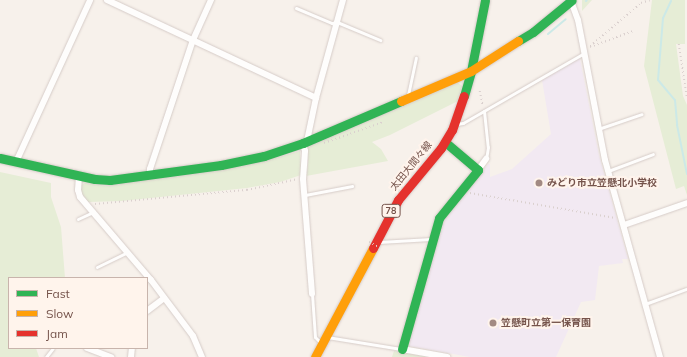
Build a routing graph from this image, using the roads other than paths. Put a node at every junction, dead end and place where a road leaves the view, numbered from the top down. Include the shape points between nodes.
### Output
1 (90, 0) edge
2 (107, 0) edge
3 (211, 0) edge
4 (344, 0) edge
5 (485, 0) edge
6 (572, 0) edge
7 (296, 8) dead end
8 (337, 22) junction
9 (193, 40) junction
10 (380, 40) dead end
11 (585, 49) junction
12 (416, 58) dead end
13 (470, 71) junction
14 (408, 97) junction
15 (316, 98) junction
16 (484, 111) junction
17 (642, 114) dead end
18 (455, 124) junction
19 (598, 129) junction
20 (305, 142) junction
21 (445, 142) junction
22 (654, 154) dead end
23 (0, 158) edge
24 (486, 159) joint
25 (16, 162) junction
26 (478, 170) junction
27 (608, 171) junction
28 (150, 175) junction
29 (79, 176) junction
30 (352, 186) dead end
31 (305, 195) junction
32 (687, 203) edge
33 (91, 210) junction
34 (78, 219) dead end
35 (624, 225) junction
36 (432, 239) junction
37 (375, 243) junction
38 (128, 252) junction
39 (97, 267) dead end
40 (148, 277) edge
41 (148, 278) edge
42 (686, 289) edge
43 (312, 294) joint
44 (164, 298) junction
45 (645, 304) junction
46 (148, 310) edge
47 (324, 340) junction
48 (52, 349) edge
49 (89, 349) edge
50 (402, 349) junction
51 (46, 357) edge
52 (109, 357) edge
53 (202, 357) edge
54 (315, 357) edge
55 (447, 357) edge
56 (660, 357) edge

1 - 25 street
2 - 9 street
3 - 9 street
4 - 8 street
5 - 13 street, 太田大間々線 / 78
6 - 11 street
6 - 13 street via 533,32
7 - 8 lane via 332,23
8 - 10 lane
8 - 15 street
9 - 15 street
9 - 28 street
11 - 16 lane
11 - 19 street
12 - 14 lane
13 - 14 street
13 - 18 street, 太田大間々線 / 78
14 - 20 street
15 - 20 street
16 - 18 lane via 463,124
16 - 24 lane via 488,148
17 - 19 lane
18 - 21 street, 太田大間々線 / 78
19 - 27 street
20 - 28 street via 264,156
20 - 31 street
21 - 26 street
21 - 37 street, 太田大間々線 / 78 via 405,189
22 - 27 lane
23 - 25 street
24 - 26 street
25 - 29 street
26 - 36 street via 442,212
27 - 35 street
28 - 29 street via 110,180
29 - 33 street via 78,194
30 - 31 lane
31 - 43 street
32 - 35 street
33 - 34 lane
33 - 38 street
35 - 45 street
36 - 37 lane
36 - 50 street
37 - 47 street, 太田大間々線 / 78
38 - 39 lane
38 - 40 street
41 - 44 street
42 - 45 lane
43 - 47 lane via 315,337
44 - 46 street
44 - 53 street via 193,336
45 - 56 street
47 - 50 lane via 332,338
47 - 54 street, 太田大間々線 / 78
48 - 51 lane
49 - 52 street
50 - 55 street

